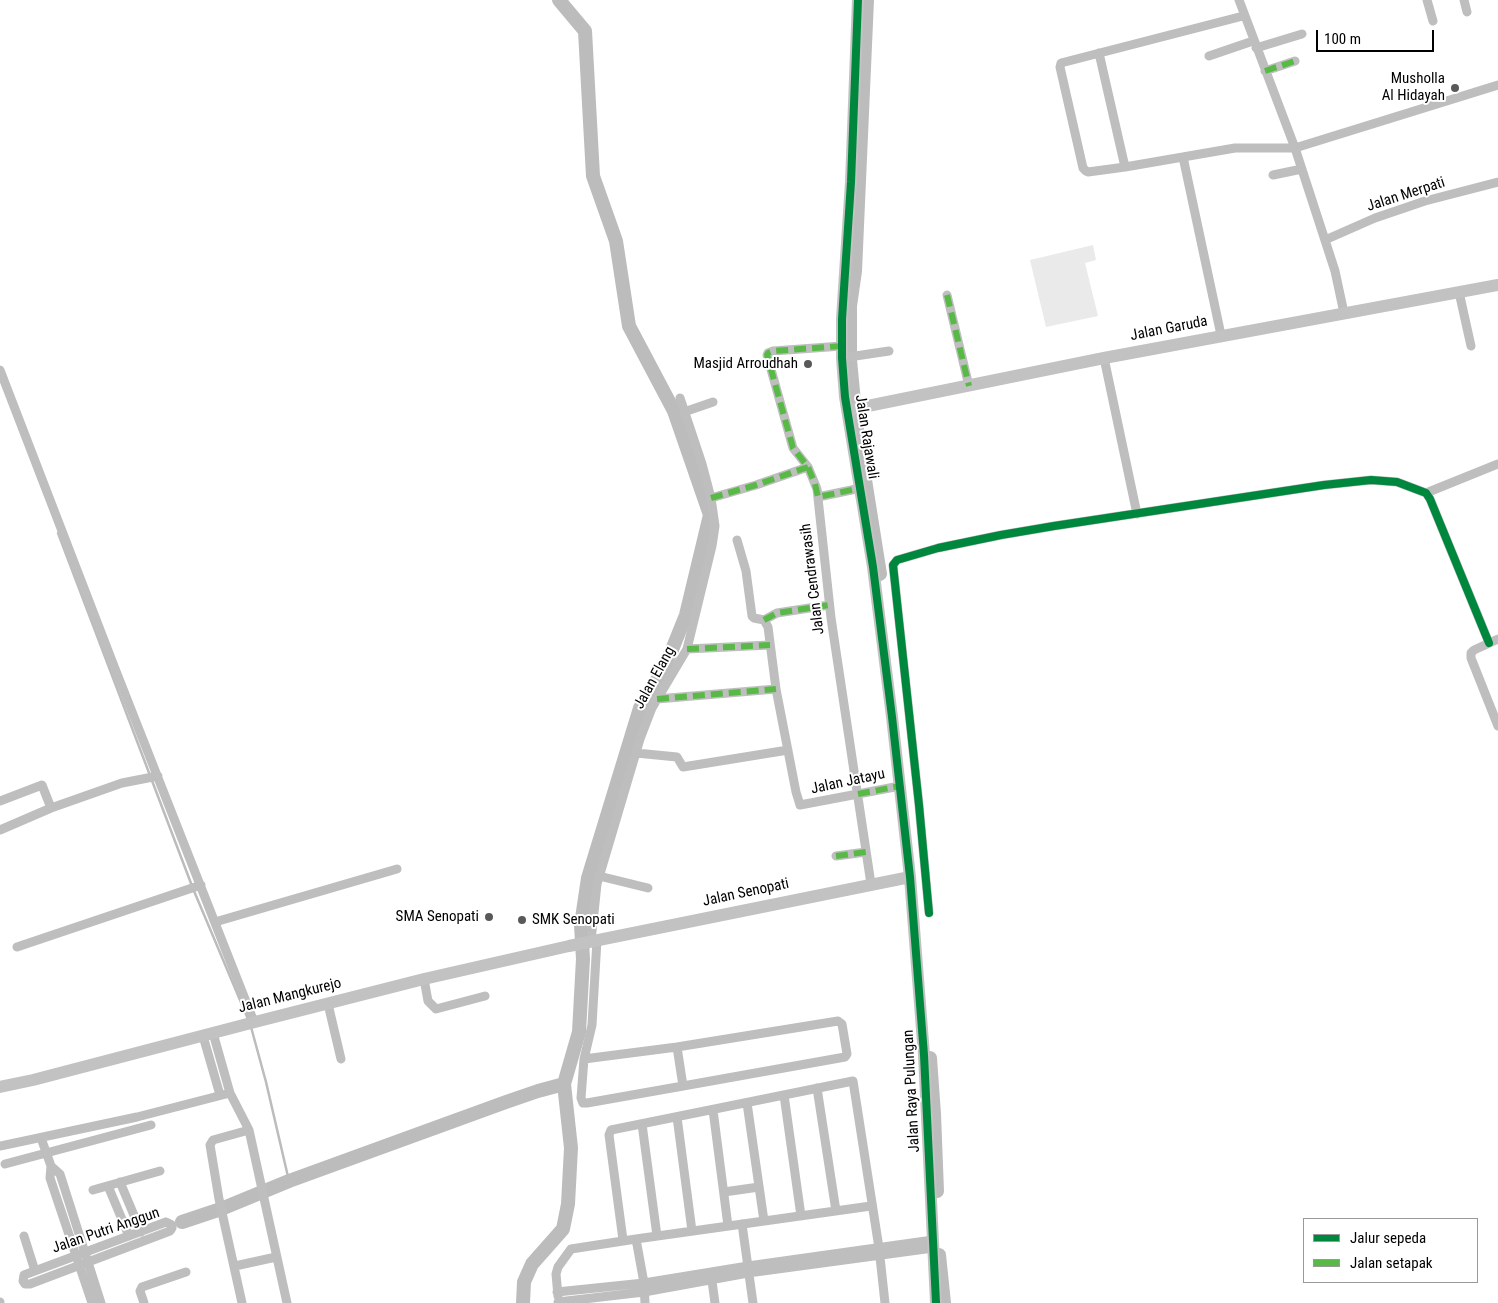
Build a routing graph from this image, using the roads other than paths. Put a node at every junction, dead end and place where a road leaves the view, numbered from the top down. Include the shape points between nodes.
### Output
1 (858, 0) edge
2 (1239, 0) edge
3 (1427, 0) edge
4 (1464, 0) edge
5 (1467, 12) dead end
6 (1243, 16) junction
7 (1433, 21) dead end
8 (1302, 34) dead end
9 (1254, 45) junction
10 (1099, 53) junction
11 (1209, 56) dead end
12 (1296, 61) dead end
13 (1265, 71) junction
14 (1498, 85) edge
15 (1295, 148) junction
16 (1183, 157) junction
17 (1125, 167) junction
18 (1302, 169) junction
19 (1273, 175) dead end
20 (1498, 182) edge
21 (1325, 240) junction
22 (1498, 285) edge
23 (1459, 292) junction
24 (947, 295) dead end
25 (1344, 313) junction
26 (1222, 335) junction
27 (1471, 346) dead end
28 (889, 351) dead end
29 (848, 355) junction
30 (1104, 358) junction
31 (0, 370) edge
32 (969, 386) junction
33 (680, 398) dead end
34 (714, 402) dead end
35 (855, 409) junction
36 (684, 412) junction
37 (1498, 464) edge
38 (808, 467) junction
39 (861, 488) junction
40 (1426, 493) junction
41 (818, 496) junction
42 (711, 498) junction
43 (1137, 514) junction
44 (737, 540) dead end
45 (829, 605) junction
46 (764, 620) junction
47 (1498, 639) edge
48 (1489, 643) junction
49 (770, 645) junction
50 (687, 649) junction
51 (776, 689) junction
52 (657, 699) junction
53 (1498, 726) edge
54 (788, 750) junction
55 (636, 753) junction
56 (153, 777) junction
57 (900, 786) junction
58 (858, 794) junction
59 (0, 801) edge
60 (51, 808) junction
61 (0, 830) edge
62 (866, 852) junction
63 (836, 856) dead end
64 (397, 869) dead end
65 (599, 876) junction
66 (910, 877) junction
67 (870, 884) junction
68 (196, 887) junction
69 (648, 888) dead end
70 (929, 913) dead end
71 (215, 922) junction
72 (592, 941) junction
73 (17, 947) dead end
74 (424, 979) junction
75 (485, 996) dead end
76 (328, 1004) junction
77 (249, 1023) junction
78 (208, 1034) junction
79 (677, 1047) junction
80 (341, 1059) dead end
81 (584, 1059) junction
82 (10, 1085) edge
83 (683, 1086) junction
84 (818, 1088) junction
85 (230, 1093) junction
86 (220, 1095) junction
87 (784, 1095) junction
88 (747, 1103) junction
89 (713, 1110) junction
90 (677, 1117) junction
91 (642, 1124) junction
92 (151, 1125) dead end
93 (249, 1130) junction
94 (41, 1138) junction
95 (0, 1146) edge
96 (47, 1153) junction
97 (4, 1164) dead end
98 (160, 1171) dead end
99 (120, 1182) junction
100 (108, 1186) junction
101 (759, 1187) junction
102 (93, 1190) dead end
103 (724, 1192) junction
104 (871, 1206) junction
105 (836, 1211) junction
106 (801, 1216) junction
107 (764, 1221) junction
108 (742, 1224) junction
109 (728, 1226) junction
110 (692, 1231) junction
111 (140, 1232) junction
112 (24, 1236) dead end
113 (128, 1236) junction
114 (657, 1236) junction
115 (636, 1239) junction
116 (622, 1240) junction
117 (933, 1244) junction
118 (879, 1251) junction
119 (276, 1257) junction
120 (82, 1259) junction
121 (235, 1266) junction
122 (748, 1270) junction
123 (35, 1271) junction
124 (186, 1272) dead end
125 (712, 1281) junction
126 (644, 1288) junction
127 (557, 1292) junction
128 (558, 1302) edge
129 (92, 1303) edge
130 (101, 1303) edge
131 (144, 1303) edge
132 (242, 1303) edge
133 (287, 1303) edge
134 (646, 1303) edge
135 (715, 1303) edge
136 (753, 1303) edge
137 (885, 1303) edge
138 (936, 1303) edge

1 - 29 street, Jalan Rajawali
2 - 6 street
3 - 7 street
4 - 5 street
6 - 9 street
6 - 10 street
8 - 9 street
9 - 11 street
9 - 13 street
10 - 17 street
10 - 17 street via 1060,64 1083,168 1088,172
12 - 13 street
13 - 15 street
14 - 15 street
15 - 16 street via 1236,148
15 - 18 street
16 - 17 street
16 - 26 street
18 - 19 street
18 - 21 street
20 - 21 street, Jalan Merpati via 1426,201
21 - 25 street
22 - 23 street, Jalan Garuda
23 - 25 street, Jalan Garuda
23 - 27 street
24 - 32 street
25 - 26 street, Jalan Garuda
26 - 30 street, Jalan Garuda
28 - 29 street
29 - 35 street, Jalan Rajawali
29 - 38 street, Jalan Cendrawasih via 773,351 767,355 794,448
30 - 32 street, Jalan Garuda
30 - 43 street
31 - 56 street
32 - 35 street, Jalan Garuda
33 - 36 street, Jalan Elang
34 - 36 street
35 - 39 street, Jalan Rajawali
36 - 42 street, Jalan Elang
37 - 40 street
38 - 41 street, Jalan Cendrawasih
38 - 42 street
39 - 41 street
39 - 57 street, Jalan Rajawali
40 - 43 street via 1397,482 1371,480
40 - 48 street via 1434,505
41 - 45 street, Jalan Cendrawasih
42 - 50 street, Jalan Elang via 715,526 712,546
43 - 70 street via 1001,535 933,549 894,562
44 - 46 street via 746,571 752,616
45 - 46 street via 780,613
45 - 58 street, Jalan Cendrawasih
46 - 49 street
47 - 48 street
48 - 53 street via 1474,650 1471,658
49 - 50 street
49 - 51 street
50 - 52 street, Jalan Elang
51 - 52 street
51 - 54 street
52 - 55 street, Jalan Elang
54 - 55 street via 683,767 677,757
54 - 58 street, Jalan Jatayu via 798,803 802,806
55 - 65 street, Jalan Elang
56 - 60 street via 126,782
56 - 68 street
57 - 58 street, Jalan Jatayu
57 - 66 street, Jalan Rajawali
58 - 62 street, Jalan Cendrawasih
59 - 60 street via 42,786
60 - 61 street
62 - 63 street
62 - 67 street, Jalan Cendrawasih
64 - 71 street
65 - 69 street
65 - 72 street, Jalan Elang
66 - 67 street, Jalan Senopati
66 - 117 street, Jalan Raya Pulungan via 924,1055
67 - 72 street, Jalan Senopati
68 - 71 street
68 - 73 street
71 - 77 street
72 - 74 street, Jalan Mangkurejo
72 - 81 street, Jalan Elang via 592,1025
74 - 75 street via 428,1001 436,1009
74 - 76 street, Jalan Mangkurejo
76 - 77 street, Jalan Mangkurejo
76 - 80 street
77 - 78 street, Jalan Mangkurejo
78 - 82 street, Jalan Mangkurejo
78 - 85 street
78 - 86 street
79 - 81 street
79 - 83 street
79 - 83 street via 838,1020 842,1024 847,1054
81 - 83 street, Jalan Elang via 581,1098 585,1104
84 - 87 street
84 - 104 street via 854,1083
84 - 105 street
85 - 86 street
85 - 93 street
86 - 94 street
87 - 88 street
87 - 106 street
88 - 89 street
88 - 101 street
89 - 90 street
89 - 103 street
90 - 91 street
90 - 110 street
91 - 114 street
91 - 116 street via 609,1132
92 - 96 street
93 - 119 street
93 - 121 street via 210,1143
94 - 95 street
94 - 96 street
96 - 97 street
96 - 120 street via 50,1178
98 - 99 street
99 - 100 street
99 - 111 street
100 - 102 street
100 - 113 street
101 - 103 street
101 - 107 street
103 - 109 street
104 - 105 street
104 - 118 street
105 - 106 street
106 - 107 street
107 - 108 street
108 - 109 street
108 - 122 street
109 - 110 street
110 - 114 street
111 - 113 street, Jalan Putri Anggun
111 - 120 street, Jalan Putri Anggun via 166,1222 172,1227 170,1231
112 - 123 street
113 - 120 street, Jalan Putri Anggun
114 - 115 street
115 - 116 street
115 - 126 street
116 - 127 street via 571,1249 558,1267
117 - 118 street
117 - 138 street, Jalan Raya Pulungan
118 - 122 street
118 - 137 street
119 - 121 street
119 - 133 street
120 - 123 street, Jalan Putri Anggun
120 - 123 street, Jalan Putri Anggun via 25,1284 24,1276
120 - 129 street
120 - 130 street
121 - 132 street
122 - 125 street
122 - 126 street
122 - 136 street
124 - 131 street via 142,1287
125 - 126 street
125 - 135 street
126 - 127 street
126 - 128 street
126 - 134 street
127 - 128 street

